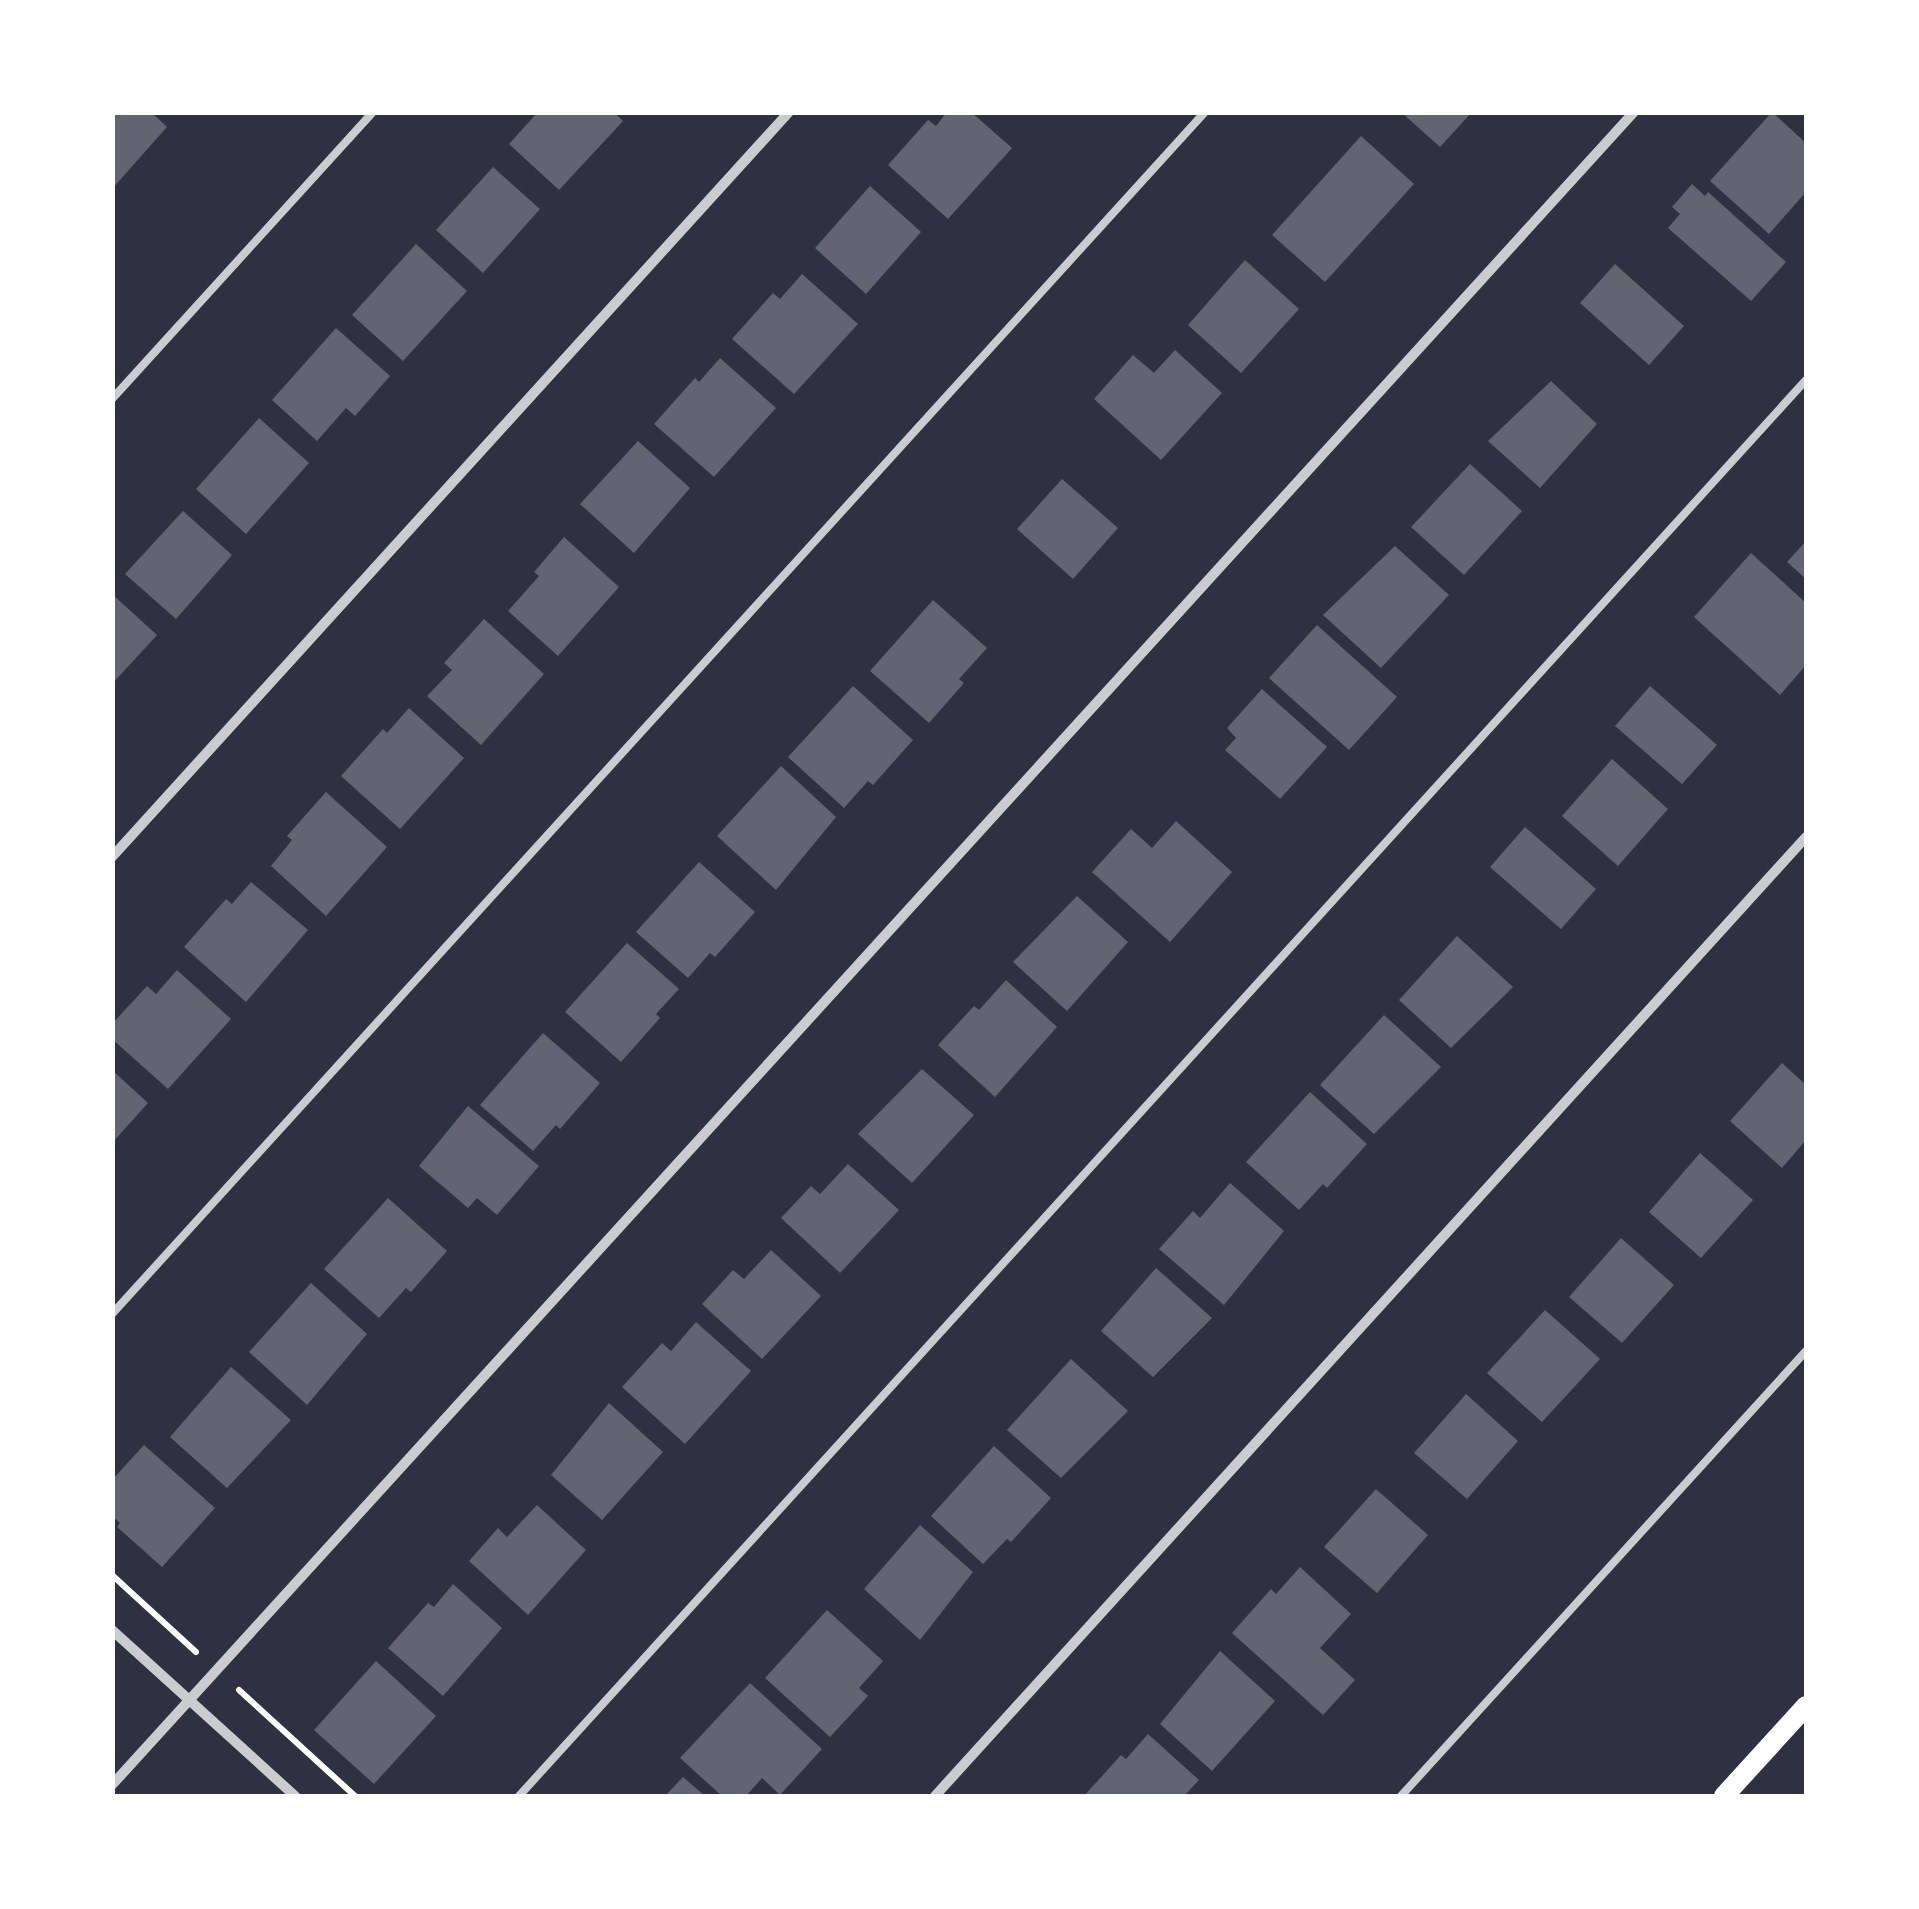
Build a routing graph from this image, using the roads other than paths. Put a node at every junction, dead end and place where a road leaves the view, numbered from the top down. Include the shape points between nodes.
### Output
1 (373, 112) edge
2 (790, 112) edge
3 (1205, 112) edge
4 (1634, 112) edge
5 (1806, 380) edge
6 (112, 399) edge
7 (1806, 837) edge
8 (112, 857) edge
9 (112, 1314) edge
10 (1806, 1352) edge
11 (112, 1630) edge
12 (190, 1700) junction
13 (1806, 1706) edge
14 (112, 1785) edge
15 (295, 1796) edge
16 (520, 1796) edge
17 (934, 1796) edge
18 (1401, 1796) edge
19 (1724, 1796) edge

1 - 6 lane
2 - 8 street
3 - 9 lane
4 - 12 street
5 - 16 lane
7 - 17 street
10 - 18 lane
11 - 12 street
12 - 14 street
12 - 15 street
13 - 19 main road

